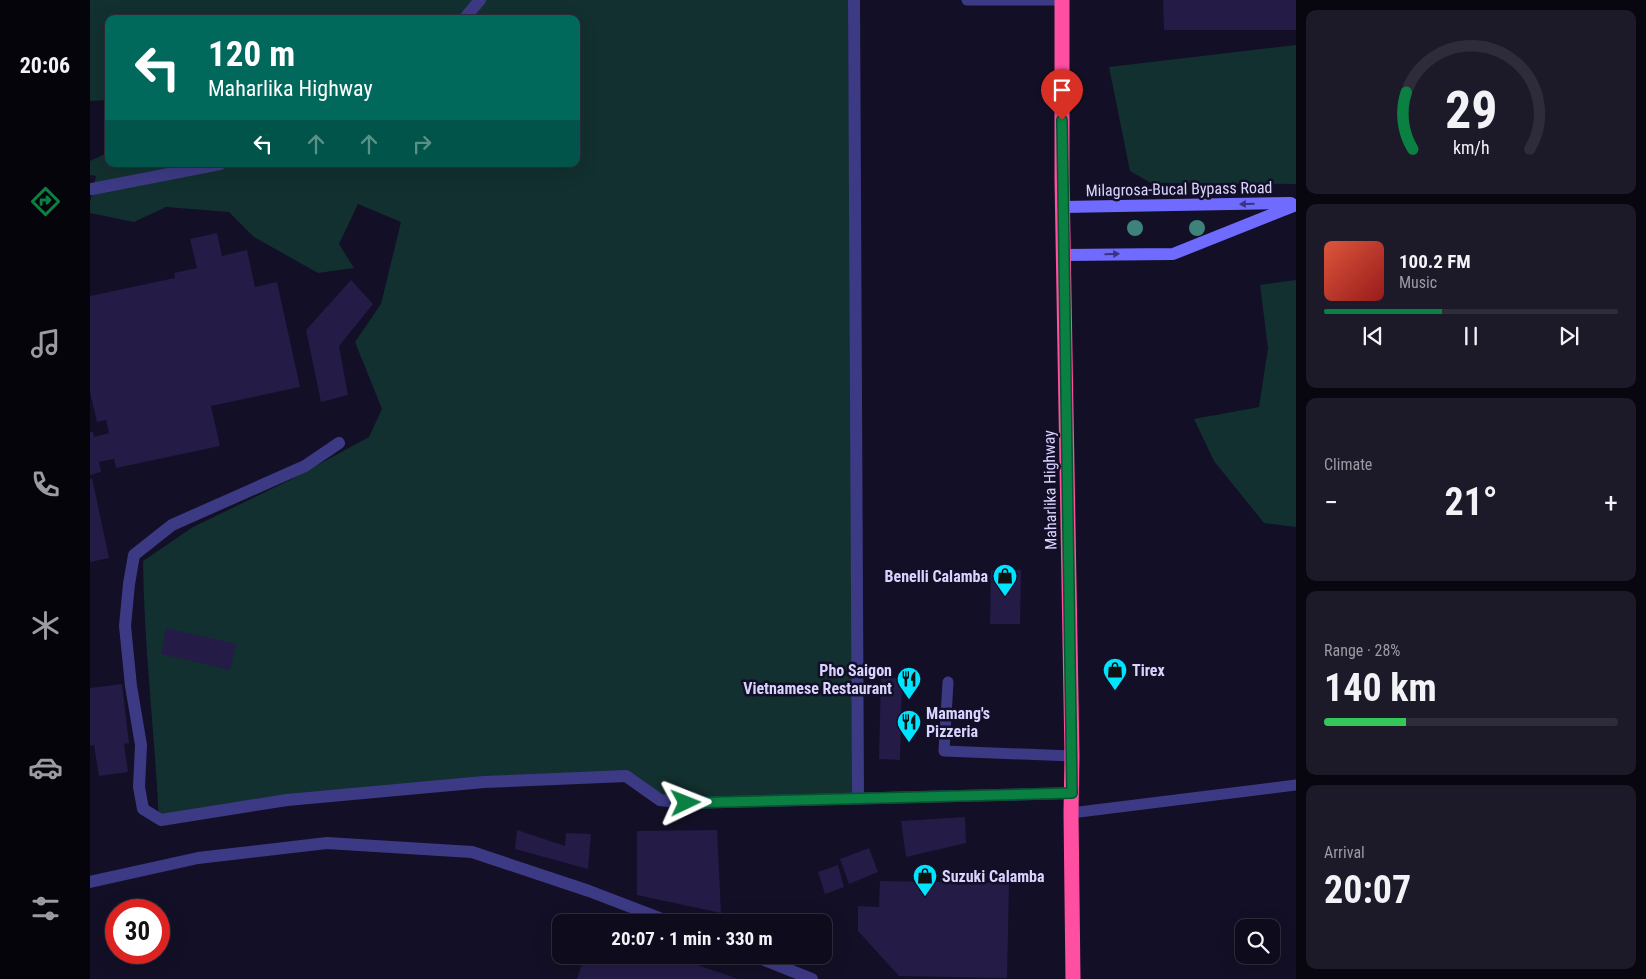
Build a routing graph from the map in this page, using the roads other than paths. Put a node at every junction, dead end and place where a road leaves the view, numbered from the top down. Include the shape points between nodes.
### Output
1 (480, 0) edge
2 (854, 0) edge
3 (967, 0) edge
4 (988, 0) edge
5 (1062, 0) edge
6 (467, 15) edge
7 (205, 167) edge
8 (92, 189) dead end
9 (1296, 204) edge
10 (1063, 207) junction
11 (1064, 255) junction
12 (339, 443) dead end
13 (948, 682) dead end
14 (1072, 756) junction
15 (1296, 785) edge
16 (1072, 793) junction
17 (858, 798) junction
18 (1071, 813) junction
19 (90, 882) edge
20 (649, 914) edge
21 (774, 964) edge
22 (812, 979) edge
23 (1073, 979) edge

1 - 6 street
2 - 17 street
3 - 4 lane
4 - 5 lane
5 - 10 highway, Maharlika Highway
7 - 8 street
9 -> 10 main road, Milagrosa-Bucal Bypass Road
11 -> 9 main road, Milagrosa-Bucal Bypass Road via 1172,254
10 - 11 highway, Maharlika Highway
11 - 14 highway, Maharlika Highway
12 - 17 street via 305,466 172,525 134,555 125,626 141,744 139,787 143,809 161,820 297,799 484,782 626,776 660,800 686,803
13 - 14 lane via 944,751
14 - 16 highway, Maharlika Highway
15 - 18 lane
16 - 17 street
16 - 18 highway, Maharlika Highway
18 - 23 highway, Maharlika Highway
19 - 20 street via 198,858 327,843 472,852
21 - 22 street

